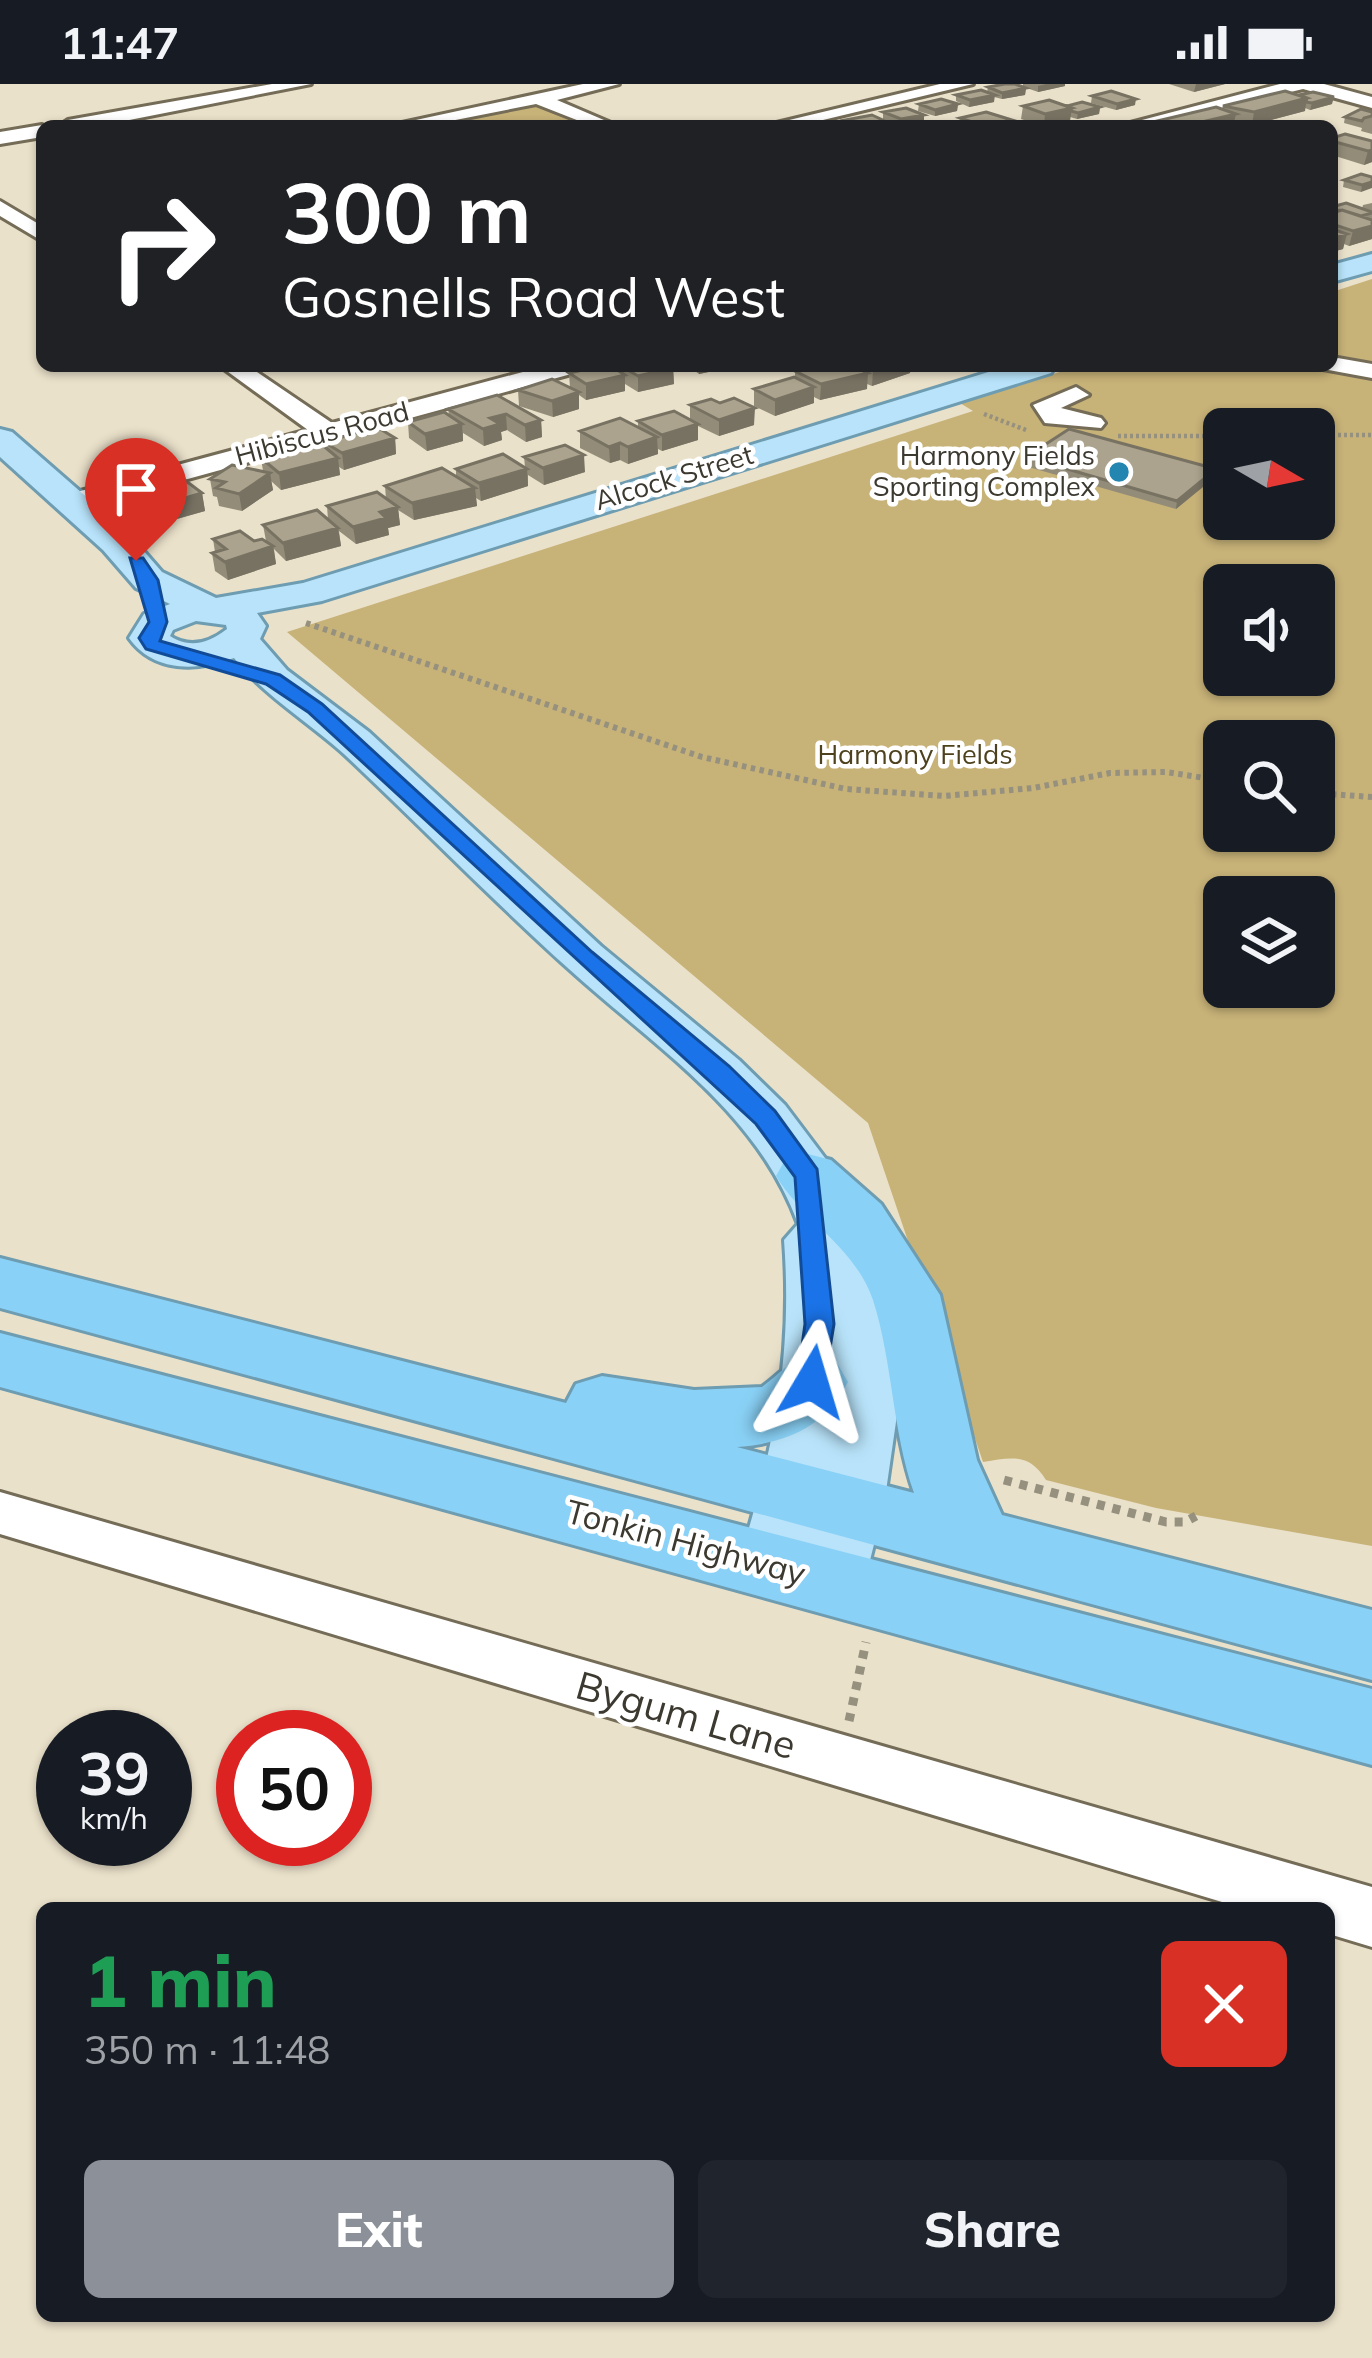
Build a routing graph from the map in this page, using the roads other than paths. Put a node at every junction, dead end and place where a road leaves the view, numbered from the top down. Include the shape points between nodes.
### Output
1 (302, 84) edge
2 (610, 84) edge
3 (1303, 84) edge
4 (952, 85) edge
5 (538, 98) junction
6 (1372, 104) edge
7 (101, 120) edge
8 (427, 120) edge
9 (593, 120) edge
10 (798, 120) edge
11 (1154, 120) edge
12 (36, 132) edge
13 (0, 138) edge
14 (23, 201) dead end
15 (0, 206) edge
16 (36, 232) edge
17 (1372, 262) edge
18 (1338, 272) edge
19 (1338, 367) edge
20 (241, 372) edge
21 (545, 372) edge
22 (1022, 372) edge
23 (1370, 386) edge
24 (1076, 395) dead end
25 (1092, 423) dead end
26 (328, 432) junction
27 (0, 439) edge
28 (72, 502) junction
29 (149, 580) junction
30 (158, 622) junction
31 (227, 622) junction
32 (193, 655) junction
33 (273, 680) junction
34 (808, 1175) junction
35 (0, 1281) edge
36 (0, 1360) edge
37 (812, 1382) junction
38 (987, 1510) junction
39 (0, 1513) edge
40 (823, 1556) junction
41 (1372, 1645) edge
42 (1372, 1727) edge
43 (1321, 1902) edge
44 (1335, 1906) edge
45 (1372, 1917) edge

1 - 7 street
2 - 5 street
3 - 6 street
3 - 11 street
4 - 10 street
5 - 8 street
5 - 9 street
12 - 13 street
14 - 15 street
15 - 16 street
17 - 18 main road
19 - 23 street
20 - 26 street
21 - 26 street, Hibiscus Road
22 - 31 main road, Alcock Street via 301,606
24 - 25 street via 1046,405 1054,418
26 - 28 street, Hibiscus Road
27 - 28 main road
28 - 29 main road
29 - 30 main road
29 - 31 main road
30 - 31 main road via 179,612
30 - 32 main road via 153,645
31 - 32 main road via 220,650
31 - 33 main road
32 - 33 main road
33 - 34 main road via 354,741 720,1072
34 - 37 main road via 819,1324
34 - 38 highway via 858,1221 906,1295 940,1460 959,1511
34 - 40 main road via 864,1324 866,1408
35 - 37 highway via 189,1302 658,1415 761,1417 790,1406
35 - 40 highway, Tonkin Highway
36 - 40 highway, Tonkin Highway
37 - 40 main road
38 - 40 highway, Tonkin Highway
38 - 41 highway, Tonkin Highway
39 - 43 street, Bygum Lane
40 - 42 highway, Tonkin Highway
44 - 45 street, Bygum Lane

